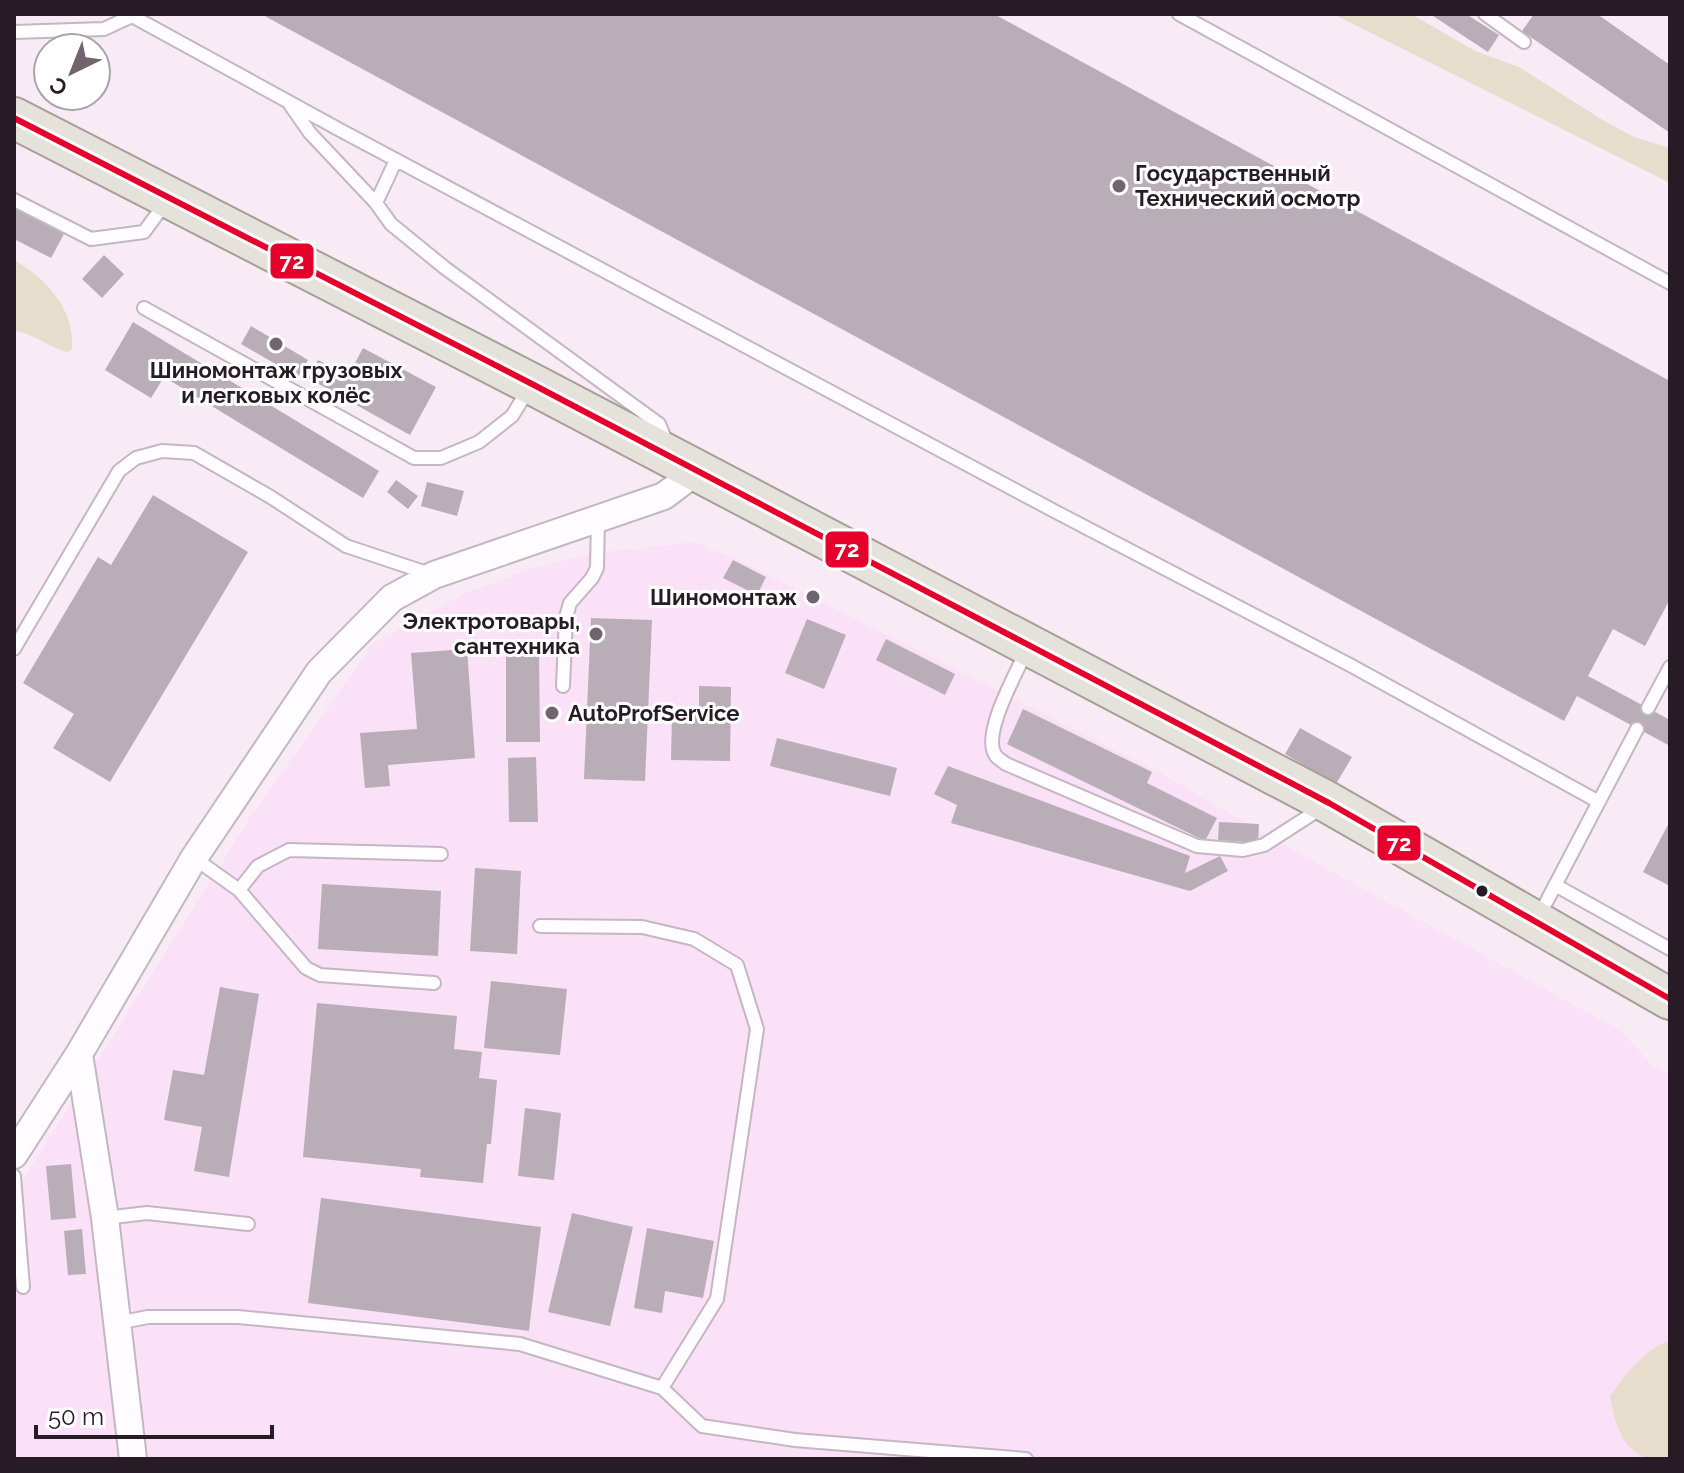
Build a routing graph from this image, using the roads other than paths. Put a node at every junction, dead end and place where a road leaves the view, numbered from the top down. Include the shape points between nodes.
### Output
1 (1179, 14) edge
2 (1485, 14) edge
3 (131, 15) edge
4 (14, 32) edge
5 (1524, 42) dead end
6 (287, 101) junction
7 (14, 118) edge
8 (396, 160) junction
9 (169, 197) junction
10 (14, 200) edge
11 (376, 203) junction
12 (1670, 283) edge
13 (144, 308) dead end
14 (532, 384) junction
15 (681, 462) junction
16 (598, 518) junction
17 (434, 575) junction
18 (1028, 645) junction
19 (14, 649) edge
20 (1670, 667) edge
21 (563, 686) dead end
22 (1648, 708) dead end
23 (1637, 729) dead end
24 (1599, 802) junction
25 (1329, 803) junction
26 (441, 854) dead end
27 (194, 858) junction
28 (1555, 885) junction
29 (239, 890) junction
30 (1536, 922) junction
31 (540, 926) dead end
32 (1670, 949) edge
33 (434, 983) dead end
34 (1670, 999) edge
35 (79, 1054) junction
36 (14, 1155) edge
37 (14, 1176) edge
38 (105, 1218) junction
39 (248, 1224) dead end
40 (23, 1287) dead end
41 (117, 1323) junction
42 (662, 1388) junction
43 (133, 1459) edge
44 (1026, 1459) edge

1 - 12 lane
2 - 5 lane
3 - 4 lane via 104,29
3 - 6 lane
6 - 8 lane
6 - 11 lane
7 - 9 main road
8 - 11 lane
8 - 24 lane
9 - 10 lane via 144,232 91,239
9 - 14 main road
11 - 15 lane via 391,224 445,268 659,424
13 - 14 lane via 414,458 441,458 479,442 512,416
14 - 15 main road
15 - 16 street via 664,496
15 - 18 main road
16 - 17 street
16 - 21 lane via 597,568 570,603 566,617
17 - 19 lane via 346,546 194,453 162,451 136,458 119,471
17 - 27 street via 392,598 319,672
18 - 25 main road
18 - 25 lane via 993,731 996,757 1006,764 1197,846 1243,850 1264,845
20 - 22 lane
23 - 24 lane
24 - 28 lane
25 - 30 main road
26 - 29 lane via 289,850 258,866
27 - 29 lane
27 - 35 street
28 - 30 lane
28 - 32 lane
29 - 33 lane via 294,957 320,975
30 - 34 main road
31 - 42 lane via 642,927 694,939 737,965 757,1029 717,1299
35 - 36 street
35 - 38 street
37 - 40 lane
38 - 39 lane via 147,1213
38 - 41 street
41 - 42 lane via 148,1317 238,1317 520,1344
41 - 43 street
42 - 44 lane via 702,1426 795,1440

